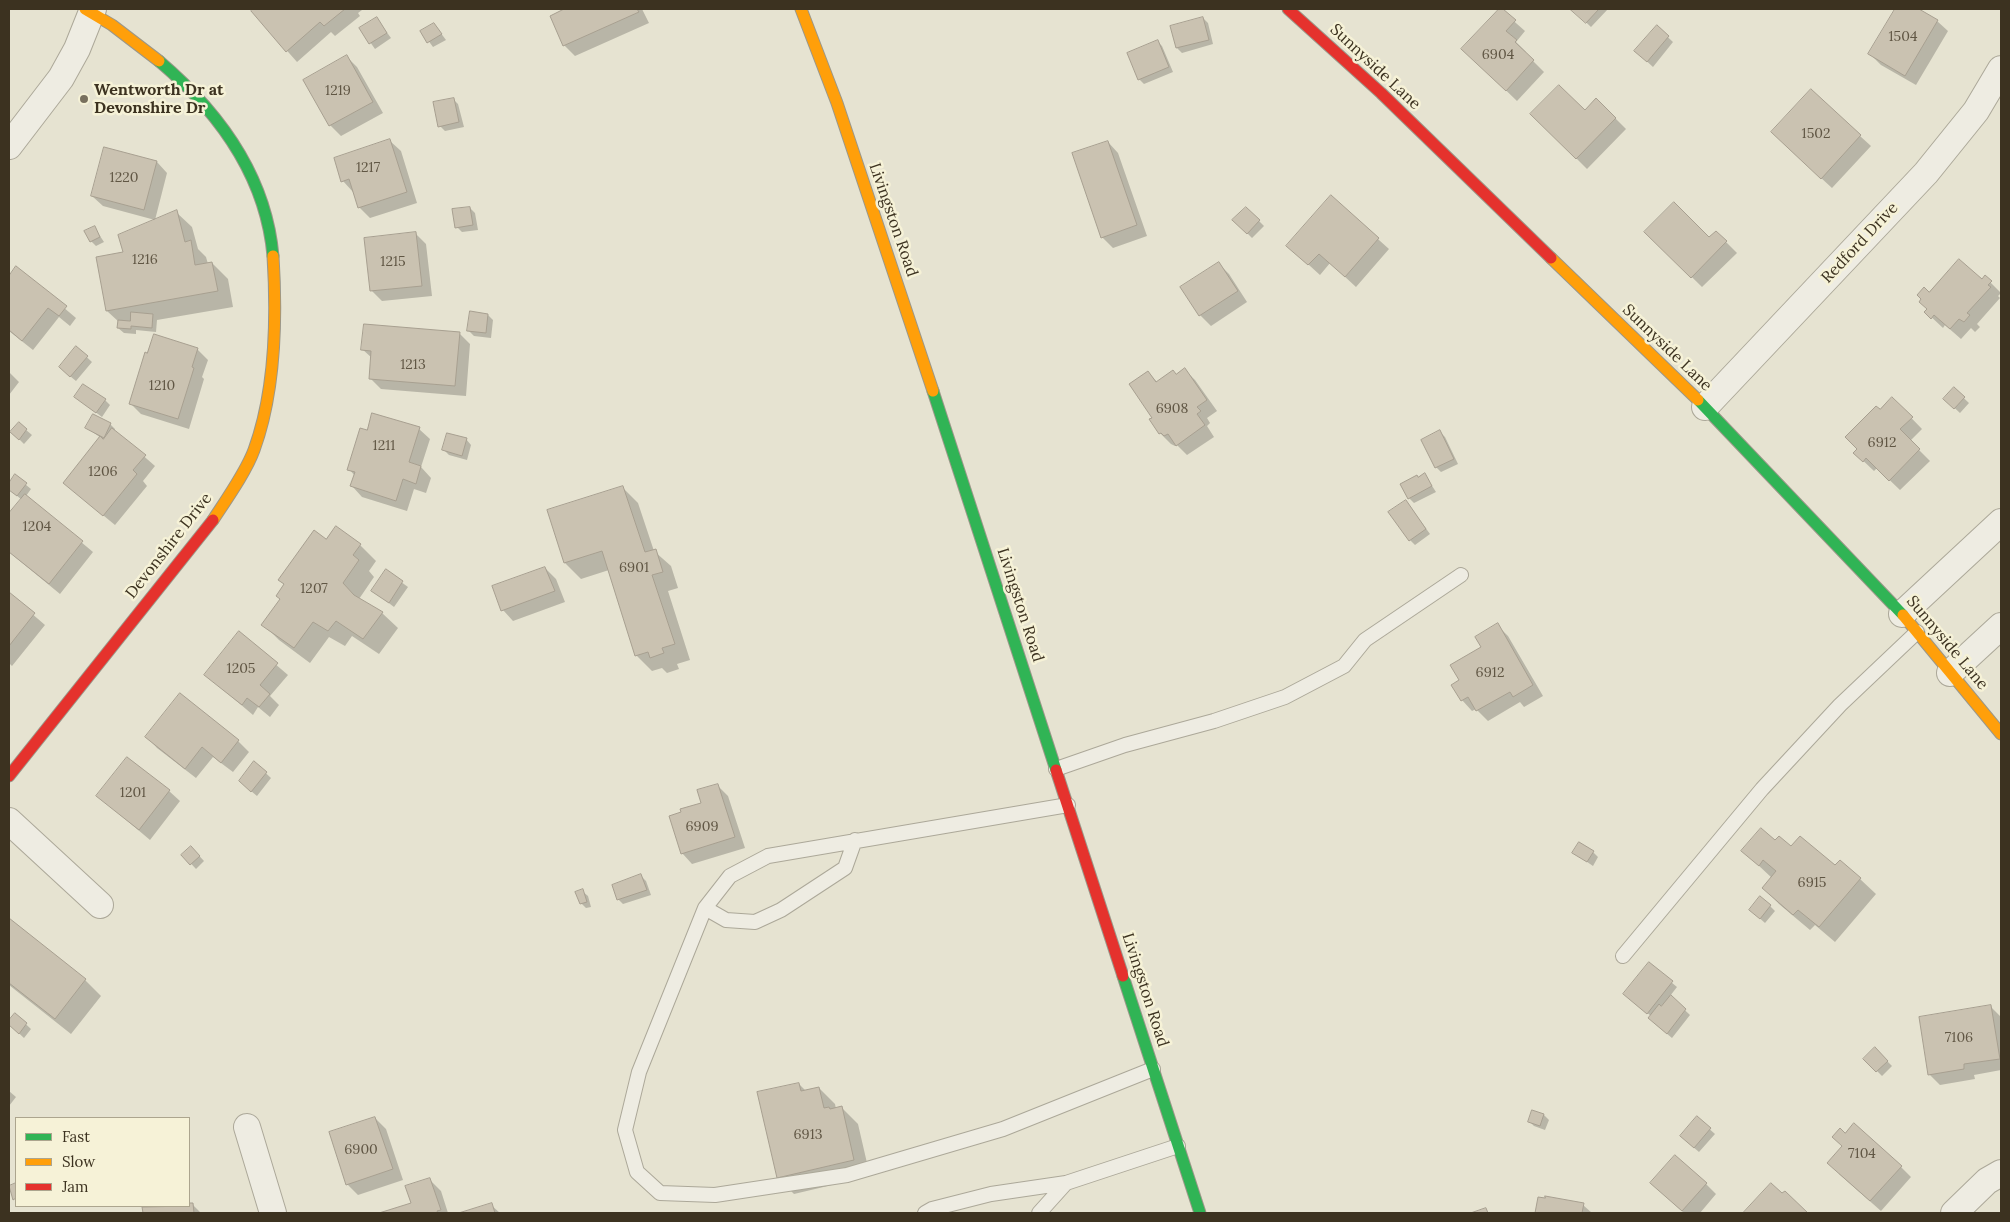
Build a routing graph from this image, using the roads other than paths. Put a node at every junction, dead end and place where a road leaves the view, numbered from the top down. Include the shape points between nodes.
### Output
1 (801, 9) edge
2 (1288, 9) edge
3 (90, 10) edge
4 (2001, 69) edge
5 (9, 146) edge
6 (1705, 406) junction
7 (2001, 522) edge
8 (1461, 575) dead end
9 (1910, 623) junction
10 (2001, 626) edge
11 (1950, 673) junction
12 (2001, 734) edge
13 (1056, 768) junction
14 (9, 776) edge
15 (1068, 805) junction
16 (9, 821) edge
17 (855, 840) junction
18 (100, 905) dead end
19 (705, 908) junction
20 (1623, 956) dead end
21 (1153, 1069) junction
22 (247, 1127) dead end
23 (1178, 1146) junction
24 (2001, 1173) edge
25 (1066, 1183) junction
26 (273, 1213) edge
27 (925, 1213) edge
28 (1039, 1213) edge
29 (1200, 1213) edge
30 (1954, 1213) edge

1 - 13 street, Livingston Road via 837,103 920,349
2 - 6 street, Sunnyside Lane via 1381,93
3 - 5 street via 77,49 61,78
3 - 14 street, Devonshire Drive via 164,65 201,102 233,141 247,166 266,210 273,253 273,349 262,420 253,452 224,505
4 - 6 street, Redford Drive via 1976,111 1926,173
6 - 9 street, Sunnyside Lane
7 - 9 street
8 - 13 lane via 1365,640 1344,666 1285,697
9 - 11 street, Sunnyside Lane
9 - 20 lane via 1762,789
10 - 11 street
11 - 12 street, Sunnyside Lane
13 - 15 street, Livingston Road
15 - 17 lane
15 - 21 street, Livingston Road
16 - 18 street
17 - 19 lane via 768,856 730,876
17 - 19 lane via 845,868 781,910 755,922 726,920
19 - 21 lane via 639,1072 625,1130 637,1172 660,1193 715,1195 846,1175 1003,1129
21 - 23 street, Livingston Road
22 - 26 street
23 - 25 lane
23 - 29 street, Livingston Road
24 - 30 street via 1987,1181
25 - 27 lane via 991,1194
25 - 28 lane

